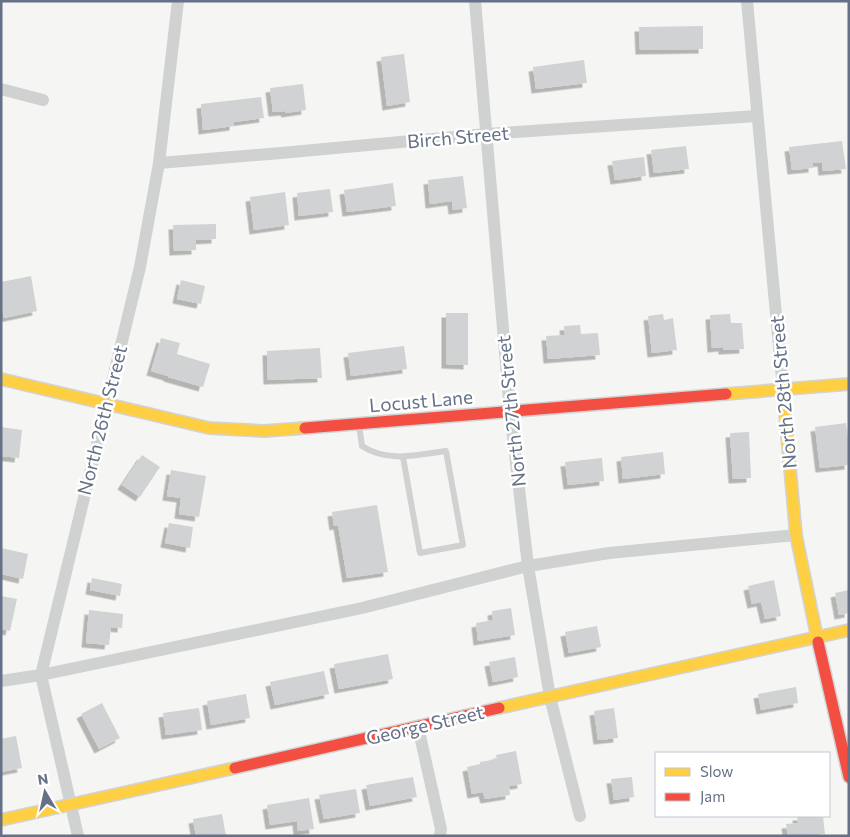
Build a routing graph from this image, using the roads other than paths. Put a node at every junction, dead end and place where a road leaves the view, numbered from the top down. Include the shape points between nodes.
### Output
1 (178, 1) edge
2 (475, 1) edge
3 (747, 1) edge
4 (1, 89) edge
5 (43, 100) dead end
6 (757, 116) junction
7 (487, 134) junction
8 (159, 163) junction
9 (1, 378) edge
10 (849, 384) edge
11 (783, 390) junction
12 (106, 402) junction
13 (510, 411) junction
14 (359, 423) junction
15 (403, 457) junction
16 (796, 535) junction
17 (528, 566) junction
18 (849, 630) edge
19 (817, 637) junction
20 (41, 675) junction
21 (1, 681) edge
22 (550, 697) junction
23 (418, 727) junction
24 (849, 777) edge
25 (70, 805) junction
26 (580, 816) dead end
27 (1, 820) edge
28 (78, 836) edge
29 (440, 836) edge

1 - 8 street, North 26th Street
2 - 7 street, North 27th Street
3 - 6 street, North 28th Street
4 - 5 street
6 - 7 street, Birch Street
6 - 11 street, North 28th Street
7 - 8 street, Birch Street
7 - 13 street, North 27th Street
8 - 12 street, North 26th Street via 140,267
9 - 12 street, Locust Lane
10 - 11 street, Locust Lane
11 - 13 street, Locust Lane
11 - 16 street, North 28th Street
12 - 14 street, Locust Lane via 209,428 264,431
12 - 20 street, North 26th Street
13 - 14 street, Locust Lane
13 - 17 street, North 27th Street
14 - 15 lane via 362,446 372,453
15 - 15 lane via 446,451 463,545 420,553
16 - 17 street via 609,553
16 - 19 street, North 28th Street
17 - 20 street via 362,608
17 - 22 street, North 27th Street
18 - 19 street, George Street
19 - 22 street, George Street
19 - 24 street, North 28th Street
20 - 21 street
20 - 25 street, North 26th Street
22 - 23 street, George Street
22 - 26 street, North 27th Street
23 - 25 street, George Street
23 - 29 street
25 - 27 street, George Street
25 - 28 street, North 26th Street

